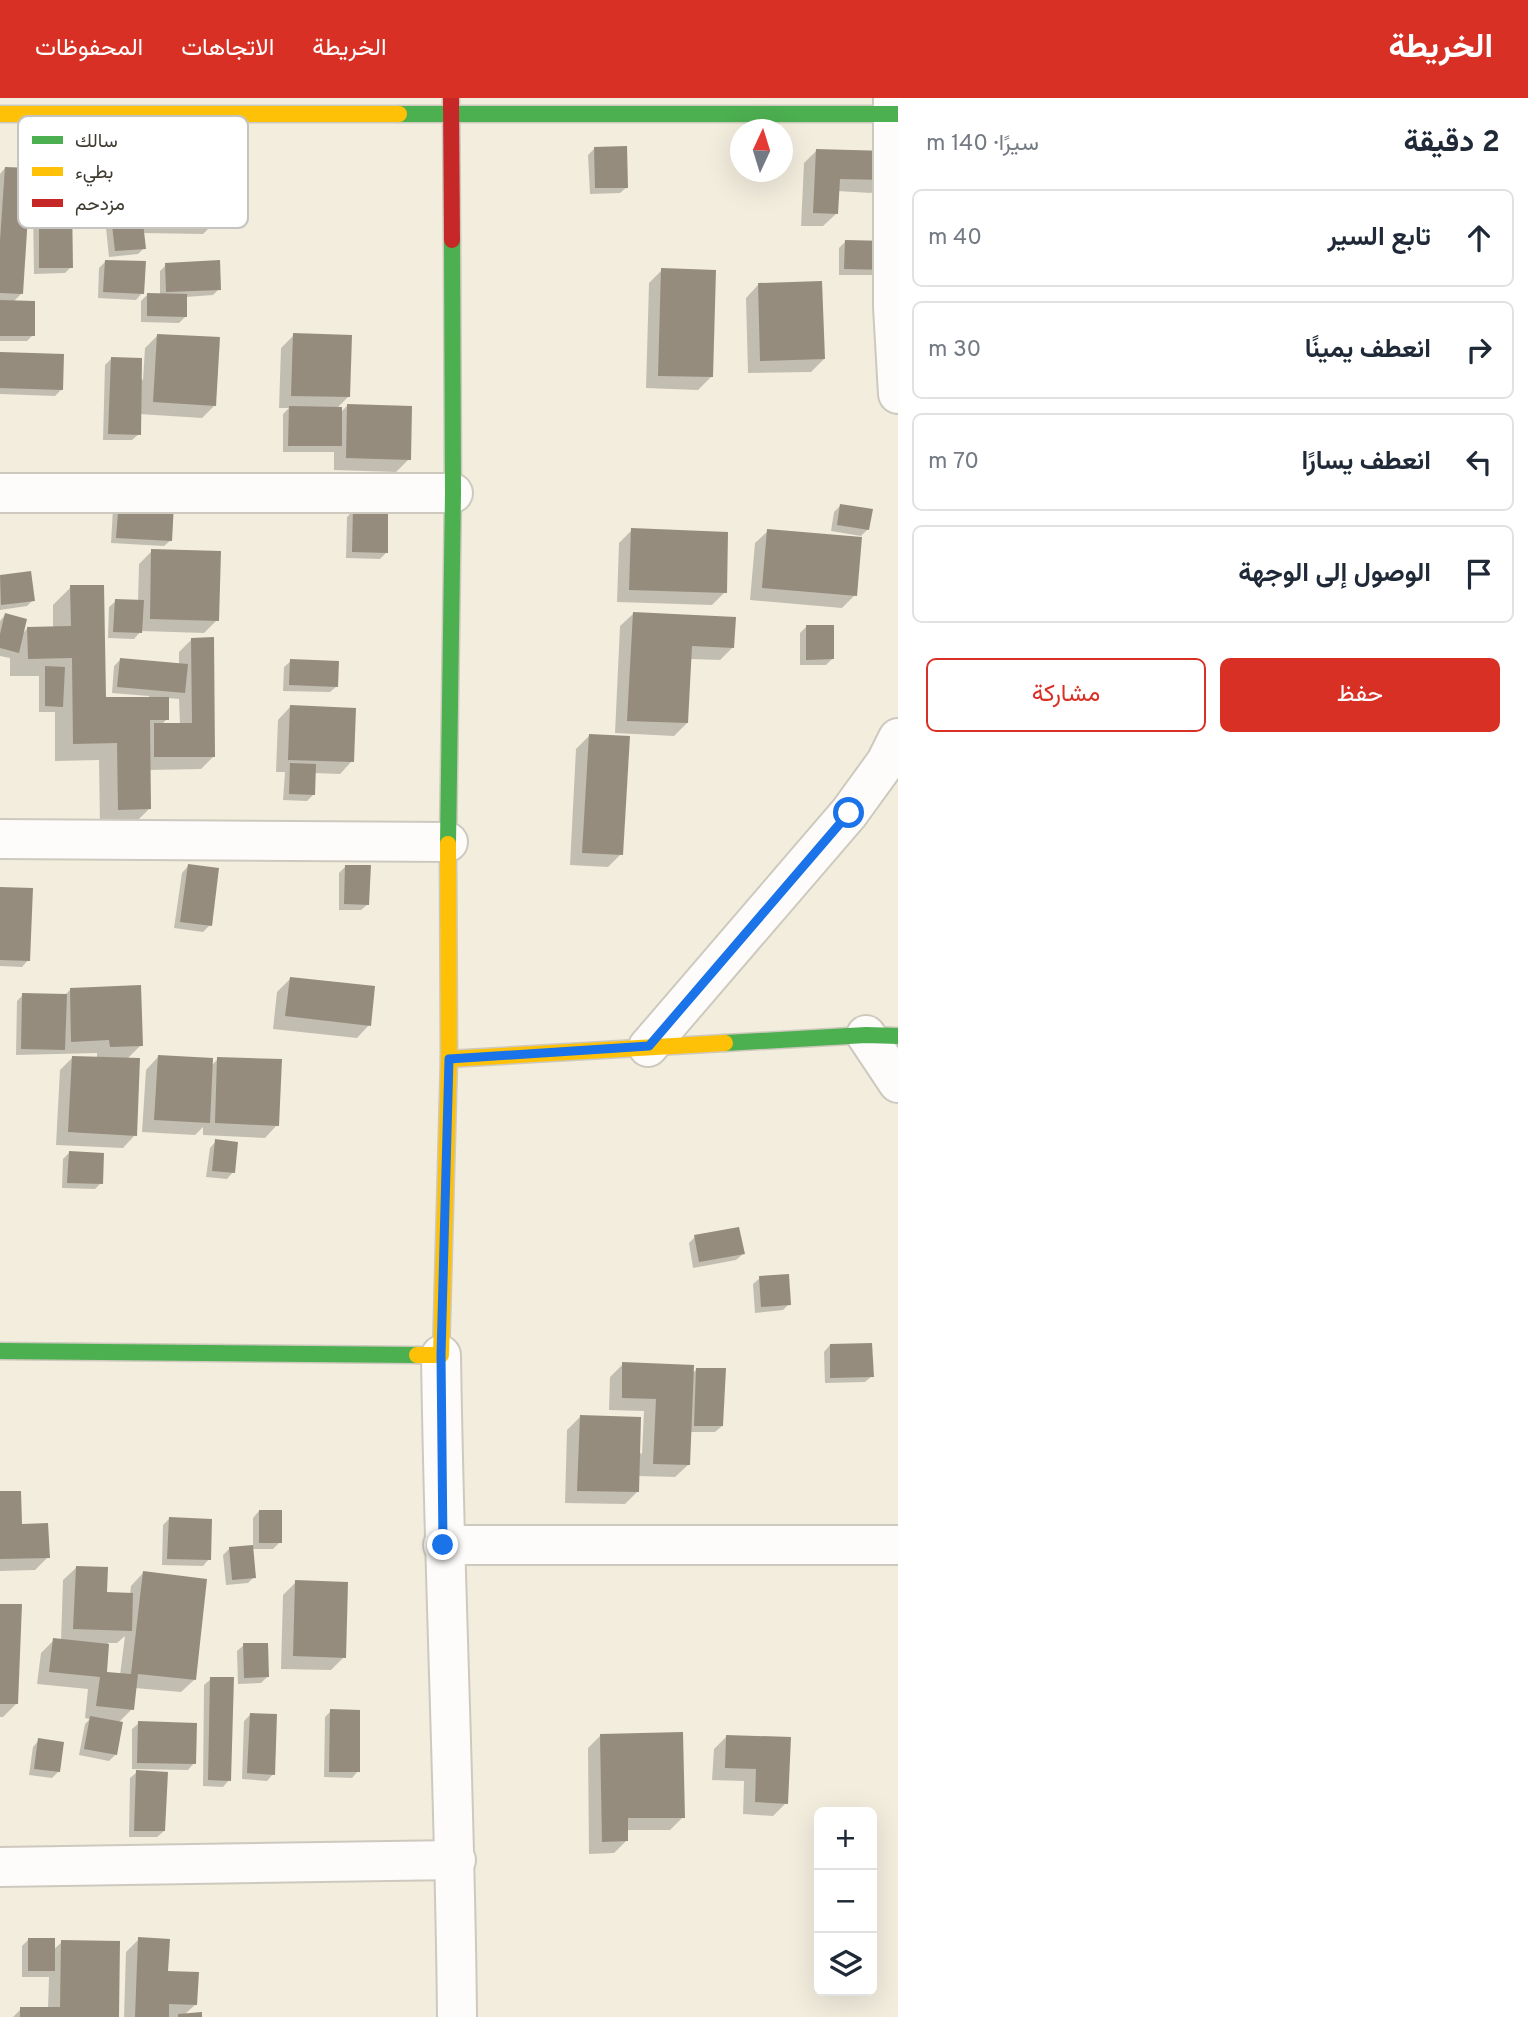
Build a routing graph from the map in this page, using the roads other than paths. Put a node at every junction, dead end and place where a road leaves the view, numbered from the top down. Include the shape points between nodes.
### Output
1 (451, 106) edge
2 (894, 109) edge
3 (0, 114) edge
4 (898, 394) edge
5 (0, 493) edge
6 (453, 493) junction
7 (898, 737) edge
8 (0, 839) edge
9 (448, 842) junction
10 (882, 1035) edge
11 (649, 1046) junction
12 (449, 1059) junction
13 (898, 1083) edge
14 (0, 1351) edge
15 (441, 1355) junction
16 (443, 1545) junction
17 (898, 1545) edge
18 (456, 1860) junction
19 (0, 1867) edge
20 (457, 2017) edge

1 - 2 street
1 - 3 street
1 - 6 street
2 - 4 street via 893,307
5 - 6 street
6 - 9 street
7 - 11 street via 849,813
8 - 9 street
9 - 12 street
10 - 11 street
10 - 13 street
11 - 12 street
12 - 15 street
14 - 15 street
15 - 16 street
16 - 17 street
16 - 18 street
18 - 19 street
18 - 20 street

